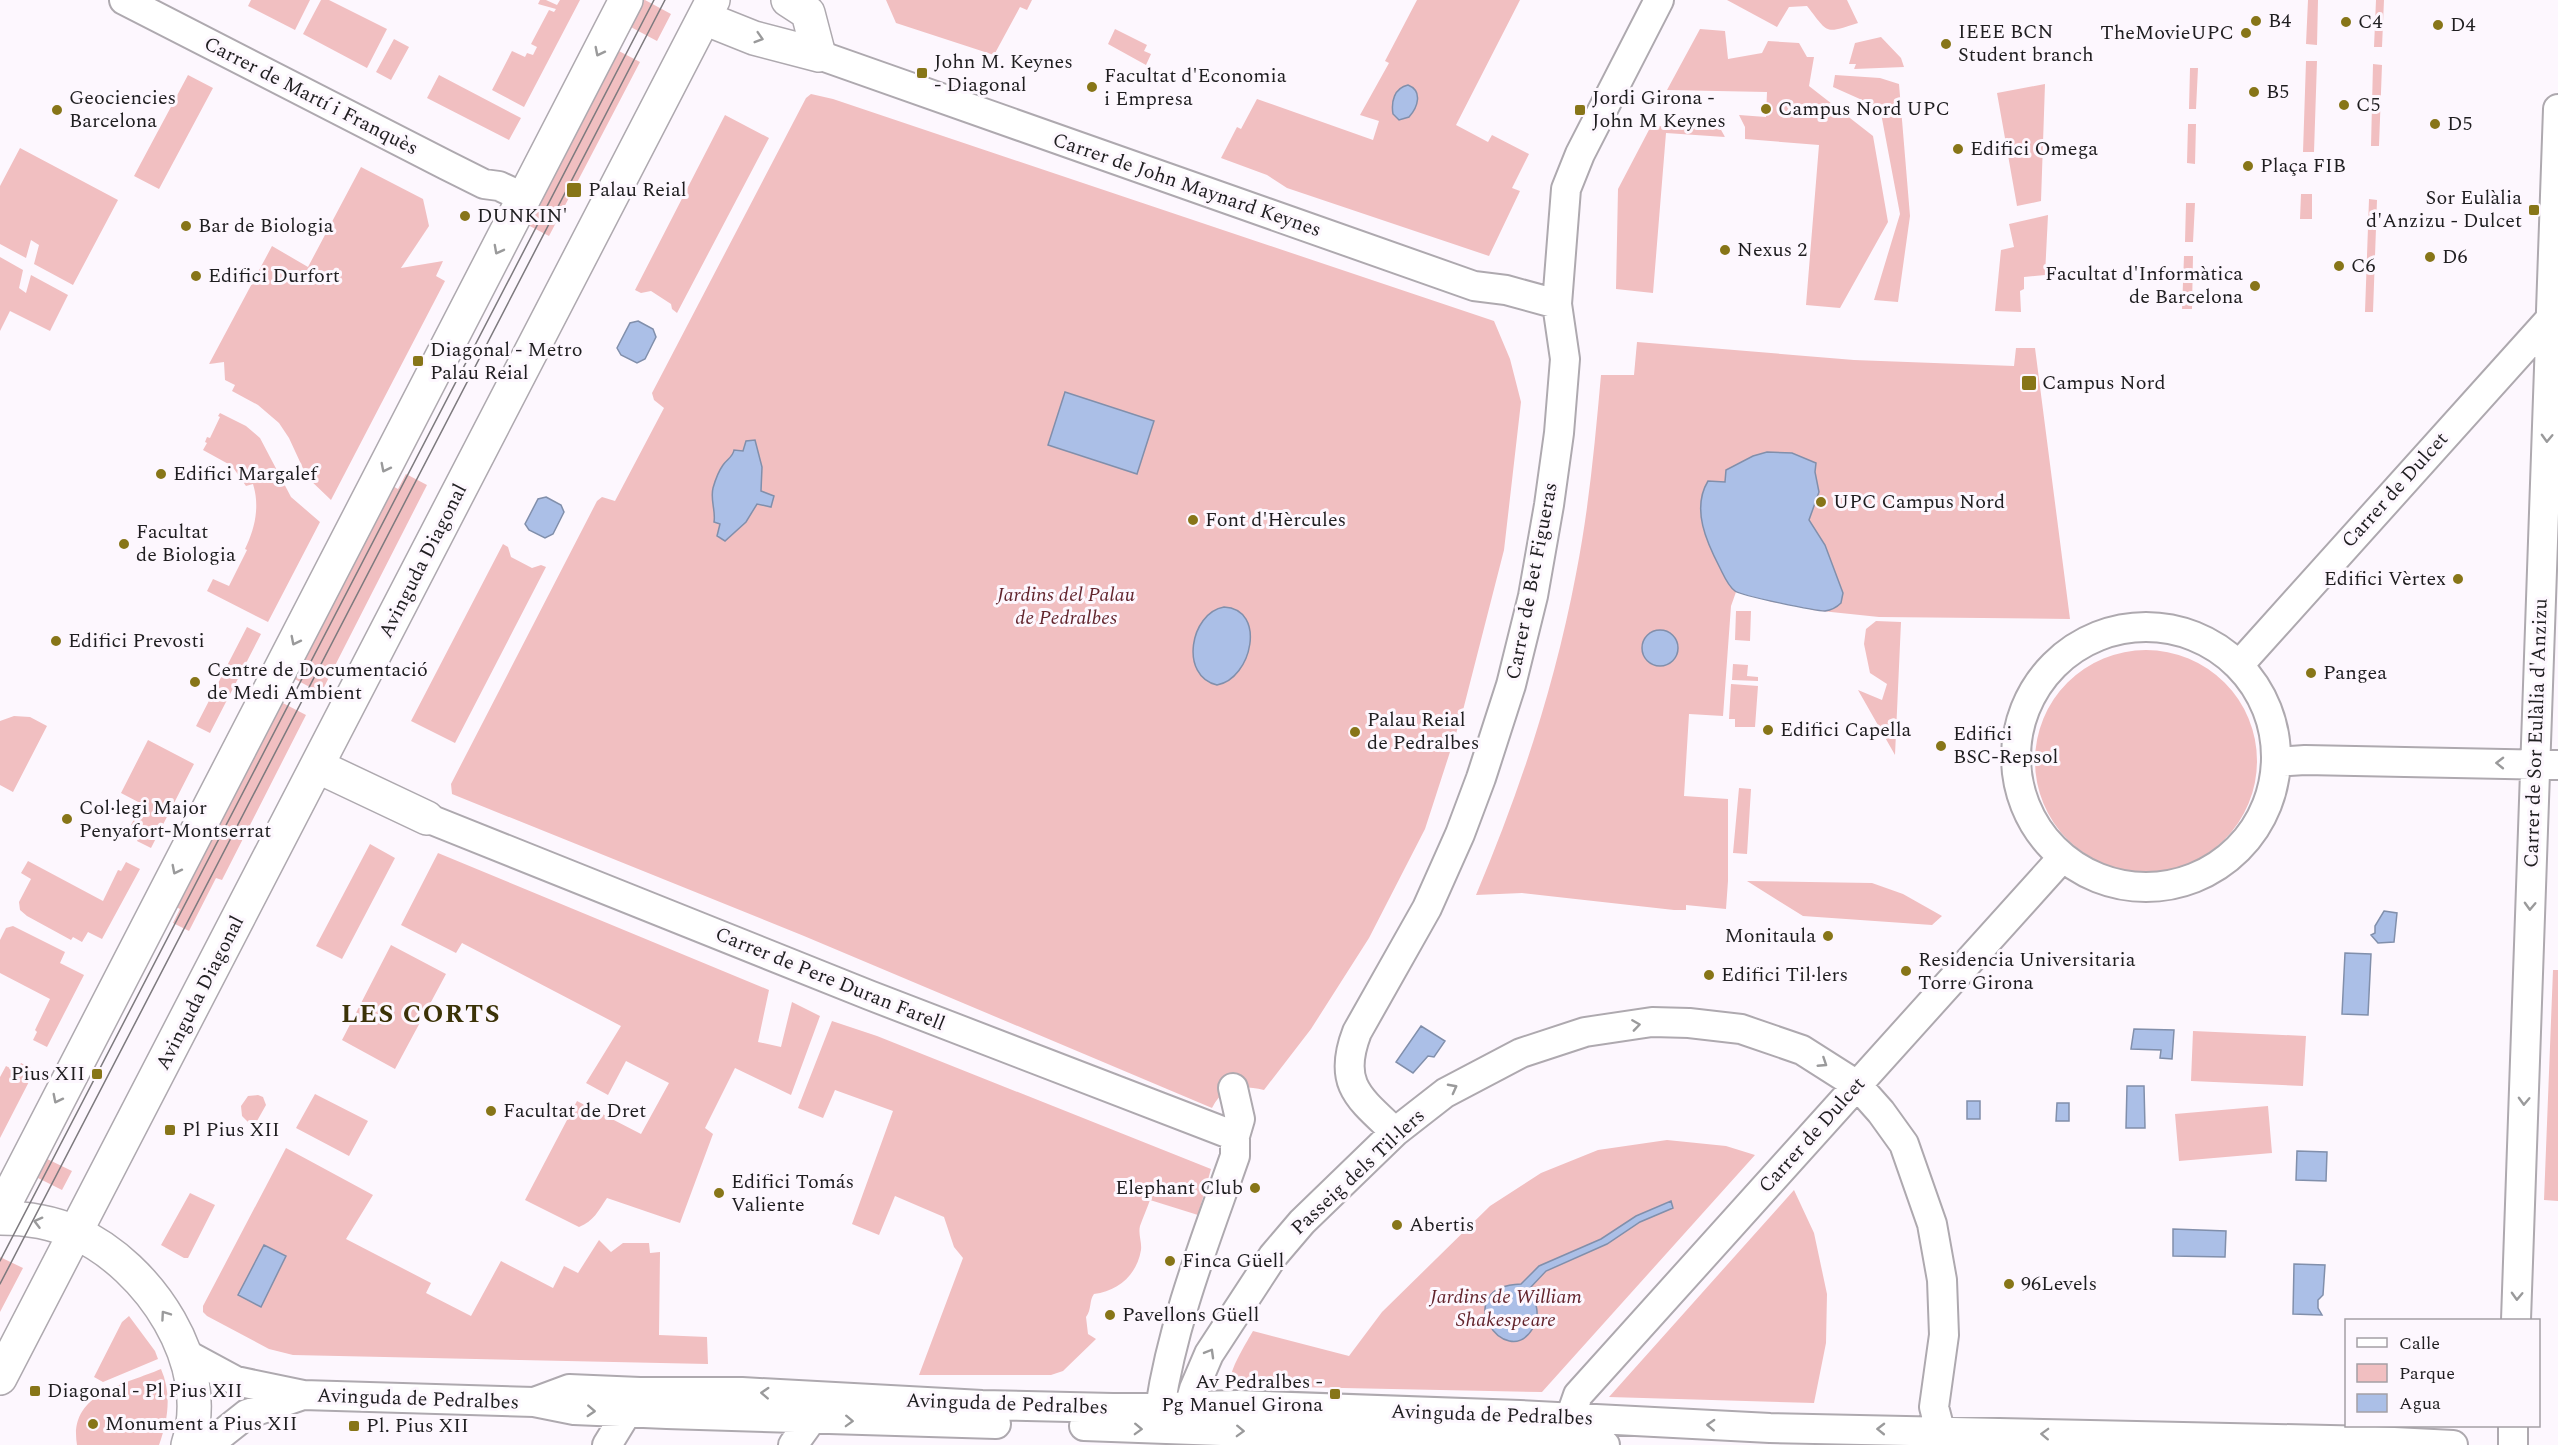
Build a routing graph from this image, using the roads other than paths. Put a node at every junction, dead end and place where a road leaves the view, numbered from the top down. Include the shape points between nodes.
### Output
1 (124, 0) edge
2 (154, 0) edge
3 (626, 0) edge
4 (788, 0) edge
5 (1659, 0) edge
6 (709, 9) edge
7 (819, 55) junction
8 (2558, 109) edge
9 (512, 192) junction
10 (1557, 304) junction
11 (2555, 317) edge
12 (2240, 665) junction
13 (2276, 762) junction
14 (2546, 764) edge
15 (316, 766) junction
16 (427, 818) joint
17 (2062, 858) junction
18 (1857, 1085) junction
19 (1233, 1088) dead end
20 (1395, 1132) junction
21 (1235, 1136) junction
22 (0, 1213) edge
23 (0, 1218) edge
24 (75, 1233) junction
25 (2516, 1319) edge
26 (186, 1354) junction
27 (0, 1378) edge
28 (303, 1395) junction
29 (633, 1402) junction
30 (817, 1408) junction
31 (1161, 1408) junction
32 (2513, 1427) edge
33 (1181, 1428) edge
34 (1098, 1431) edge
35 (1565, 1435) edge
36 (1943, 1438) edge
37 (2146, 1441) edge
38 (188, 1445) edge
39 (208, 1445) edge
40 (607, 1445) edge
41 (793, 1445) edge
42 (1605, 1445) edge
43 (2453, 1445) edge
44 (2513, 1445) edge

1 - 9 street, Carrer de Martí i Franquès via 484,184
2 - 9 street, Carrer de Martí i Franquès via 488,172
3 -> 9 main road
4 - 7 main road via 808,13
5 - 10 street, Carrer de Bet Figueras via 1566,189
6 -> 7 main road via 754,38
6 - 15 main road, Avinguda Diagonal
7 - 10 street, Carrer de John Maynard Keynes via 1474,286
8 - 11 street, Carrer de Sor Eulàlia d'Anzizu
9 -> 22 main road
10 - 20 street, Carrer de Bet Figueras via 1564,359 1558,433 1533,596 1511,685 1460,834 1427,908 1351,1049 1352,1087
11 - 12 street, Carrer de Dulcet
11 -> 14 street, Carrer de Sor Eulàlia d'Anzizu
12 - 13 street via 2254,683 2272,721
12 - 17 street via 2194,635 2172,628 2128,627 2095,636 2065,654 2041,678 2024,708 2015,742 2016,776 2025,809 2043,839
14 -> 13 street
13 - 17 street via 2270,794 2253,830 2238,849 2198,876 2159,886 2127,886 2103,881
14 -> 25 street, Carrer de Sor Eulàlia d'Anzizu
15 - 16 main road
15 - 24 main road, Avinguda Diagonal
16 - 21 street, Carrer de Pere Duran Farell
17 - 18 street, Carrer de Dulcet
20 -> 18 street, Passeig dels Til·lers via 1444,1093 1521,1053 1585,1032 1652,1022 1740,1029 1768,1037 1802,1050
18 - 35 street, Carrer de Dulcet via 1578,1395
18 - 36 street, Passeig dels Til·lers via 1904,1144 1932,1224 1942,1280 1944,1335 1934,1407
19 - 21 street via 1240,1119
33 -> 20 street, Passeig dels Til·lers via 1209,1354 1273,1256 1302,1222
21 - 31 street via 1235,1156 1170,1353
24 -> 23 main road via 33,1219
26 -> 24 main road via 175,1330 139,1280 108,1252
24 - 27 main road, Avinguda Diagonal
26 - 28 street, Avinguda de Pedralbes via 236,1381
26 - 38 main road via 196,1409
28 - 29 street, Avinguda de Pedralbes via 534,1402 574,1410
28 - 39 street, Avinguda de Pedralbes via 247,1414
29 - 30 street, Avinguda de Pedralbes
29 - 40 street
30 - 34 street, Avinguda de Pedralbes
30 - 41 street
31 - 33 street, Avinguda de Pedralbes
31 - 34 street, Avinguda de Pedralbes
32 - 44 street
34 -> 33 street, Avinguda de Pedralbes
33 - 35 street, Avinguda de Pedralbes via 1238,1405
36 -> 35 street, Avinguda de Pedralbes via 1770,1428
35 - 42 street, Avinguda de Pedralbes
37 -> 36 street, Avinguda de Pedralbes
37 - 43 street, Avinguda de Pedralbes

